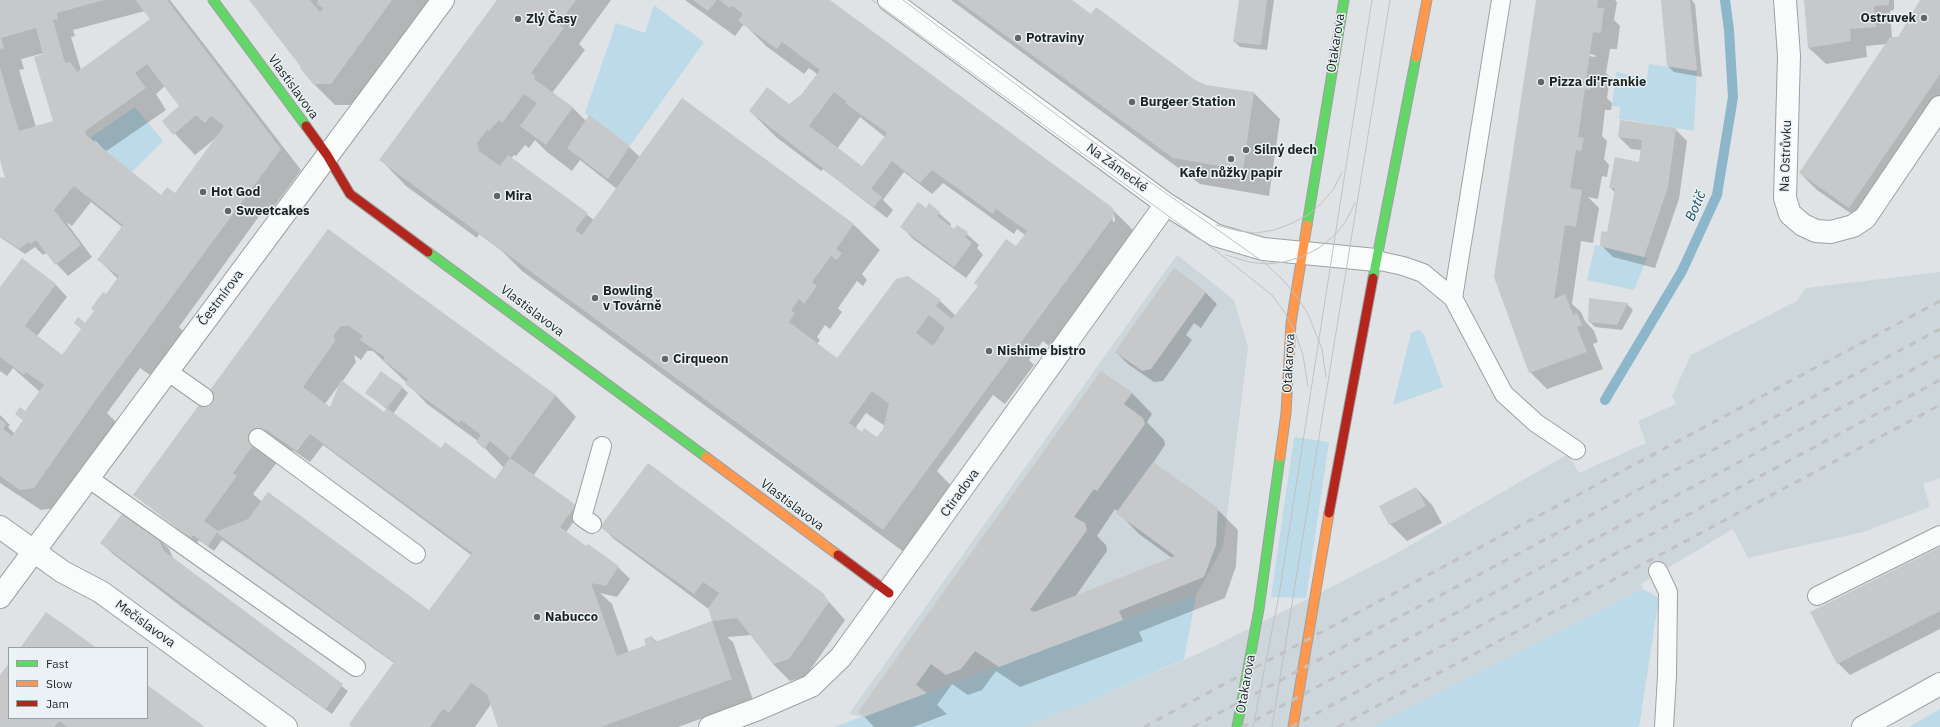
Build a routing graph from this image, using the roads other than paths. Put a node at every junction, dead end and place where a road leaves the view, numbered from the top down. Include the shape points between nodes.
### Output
1 (213, 0) edge
2 (443, 0) edge
3 (889, 0) edge
4 (1344, 0) edge
5 (1427, 0) edge
6 (1500, 0) edge
7 (1785, 0) edge
8 (1940, 108) edge
9 (327, 155) junction
10 (1166, 204) junction
11 (1302, 253) junction
12 (1376, 260) junction
13 (1453, 298) junction
14 (167, 371) junction
15 (204, 398) dead end
16 (258, 438) dead end
17 (602, 446) dead end
18 (1576, 450) dead end
19 (88, 478) junction
20 (592, 524) dead end
21 (0, 527) edge
22 (1940, 535) edge
23 (34, 551) junction
24 (416, 554) dead end
25 (1658, 571) dead end
26 (889, 593) junction
27 (1817, 596) dead end
28 (0, 597) edge
29 (356, 667) dead end
30 (1940, 684) edge
31 (286, 727) edge
32 (710, 727) edge
33 (1237, 727) edge
34 (1293, 727) edge
35 (1664, 727) edge
36 (1863, 727) edge

1 - 9 main road, Vlastislavova
2 - 9 street, Čestmírova
3 - 10 street, Na Zámecké
4 - 11 main road, Otakarova
5 - 12 main road
6 - 13 lane
7 - 8 street, Na Ostrůvku via 1789,56 1785,198 1787,209 1803,225 1823,233 1842,230 1865,218
9 - 14 street, Čestmírova
9 - 26 main road, Vlastislavova via 350,194
10 - 11 street, Na Zámecké via 1221,237 1263,249
10 - 26 street, Ctiradova
11 - 12 street, Na Zámecké
11 - 33 main road, Otakarova via 1291,323 1282,444 1259,609
12 - 13 lane via 1423,273
12 - 34 main road via 1336,472
13 - 18 lane via 1504,394 1536,423
14 - 15 lane
14 - 19 street, Čestmírova
16 - 24 lane
17 - 20 lane via 582,517
19 - 23 street, Čestmírova
19 - 29 lane
21 - 23 street, Mečislavova
22 - 27 lane
23 - 28 street, Čestmírova
23 - 31 street, Mečislavova via 63,572 101,592
25 - 35 lane via 1668,592
26 - 32 street, Ctiradova via 841,657 811,686 758,710
30 - 36 street

